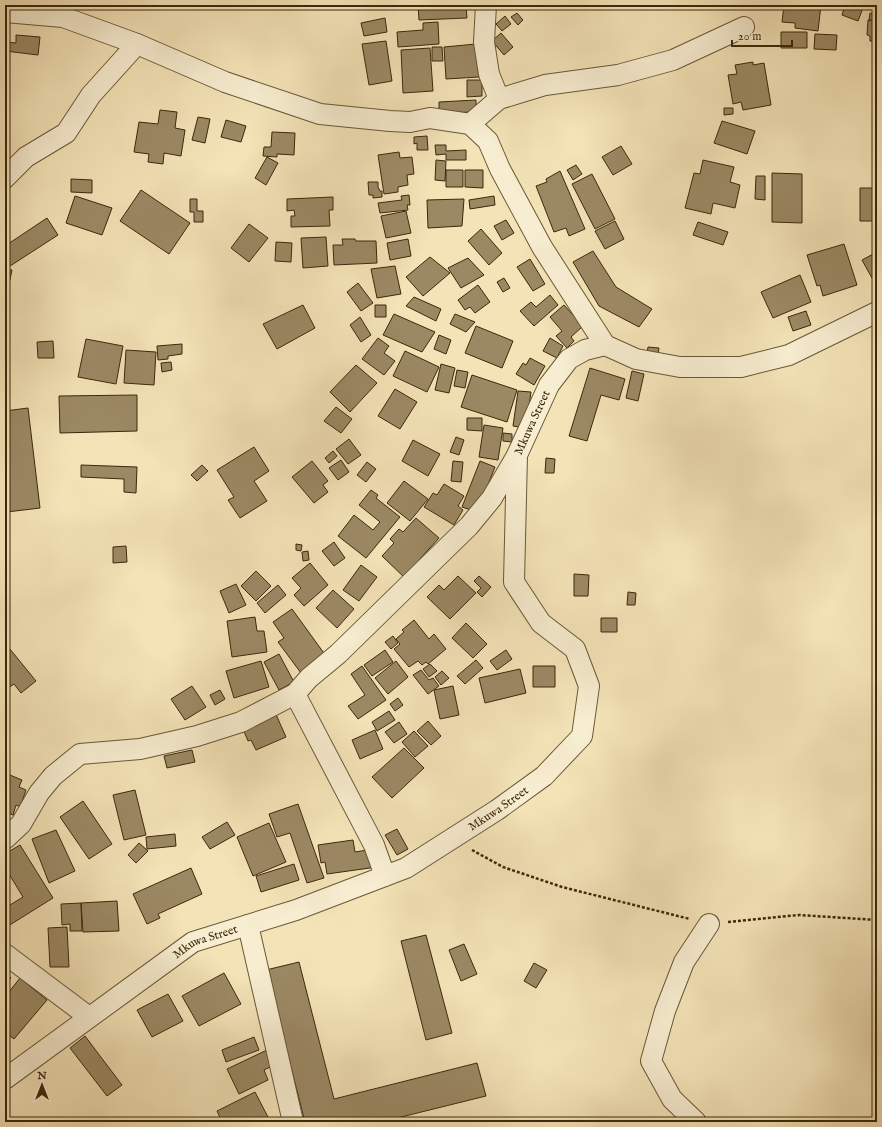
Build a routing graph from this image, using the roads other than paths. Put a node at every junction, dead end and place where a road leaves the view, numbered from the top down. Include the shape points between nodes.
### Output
1 (486, 5) edge
2 (5, 12) edge
3 (744, 27) dead end
4 (137, 44) junction
5 (499, 99) junction
6 (470, 124) junction
7 (5, 178) edge
8 (877, 312) edge
9 (605, 345) junction
10 (517, 455) junction
11 (295, 694) junction
12 (5, 839) edge
13 (385, 876) junction
14 (709, 924) road end
15 (248, 925) junction
16 (5, 954) edge
17 (89, 1017) junction
18 (5, 1079) edge
19 (293, 1122) edge
20 (696, 1122) edge

1 - 5 street via 484,42 489,74
2 - 4 street via 63,17
3 - 5 street via 673,60 618,75 545,85
4 - 6 street via 225,82 320,114 410,122 430,118
4 - 7 street via 91,95 66,133 26,157
5 - 6 street
6 - 9 street via 488,141 500,169 542,247
8 - 9 street via 789,355 741,367 680,367 636,359
9 - 10 street, Mkuwa Street via 585,350 569,359 549,385
10 - 11 street via 492,498 469,526
10 - 13 street, Mkuwa Street via 514,582 541,623 575,649 589,686 582,736 544,776 453,840 406,868
11 - 12 street via 240,722 197,736 140,749 80,754 53,776 39,793 22,824
11 - 13 street via 374,846
13 - 15 street, Mkuwa Street via 296,910
14 - 20 street via 684,962 665,1011 651,1061 672,1099
15 - 17 street, Mkuwa Street via 193,942
15 - 19 street
16 - 17 street
17 - 18 street, Mkuwa Street

